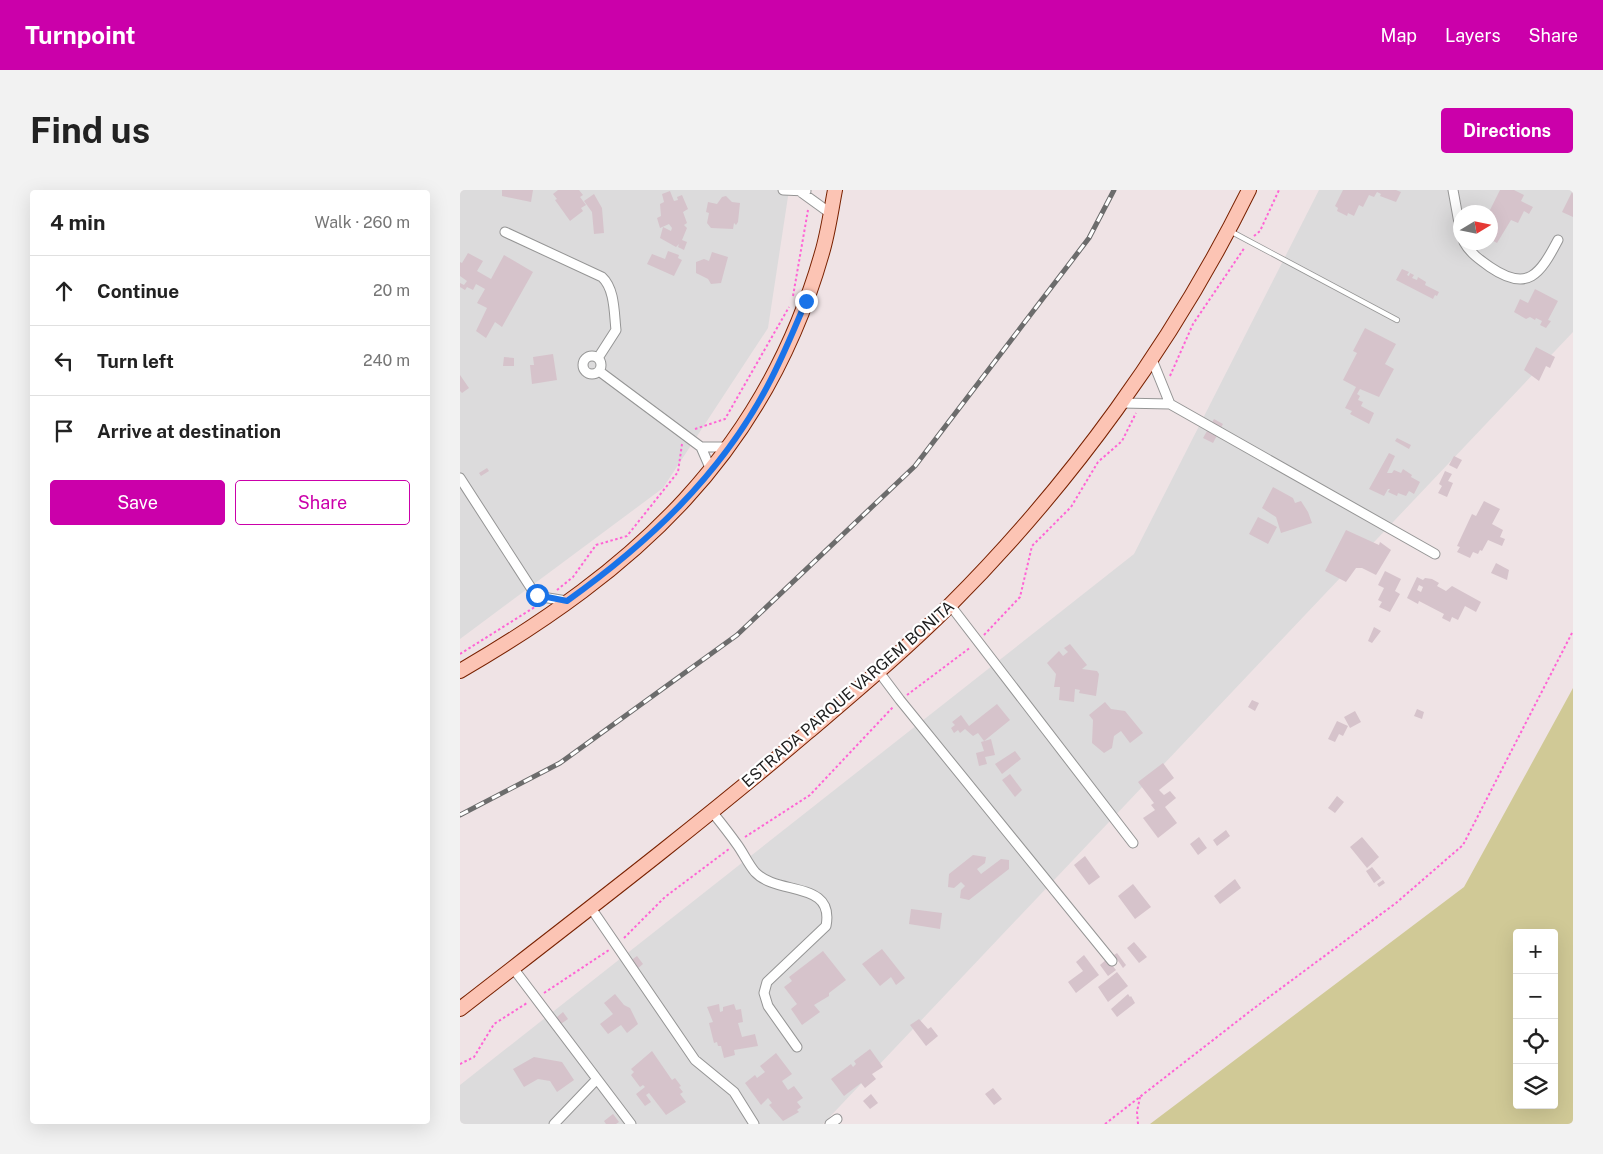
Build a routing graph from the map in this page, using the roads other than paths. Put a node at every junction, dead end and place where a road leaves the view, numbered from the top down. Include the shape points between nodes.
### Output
1 (783, 190) edge
2 (835, 190) edge
3 (1250, 190) edge
4 (1453, 190) edge
5 (806, 194) edge
6 (1455, 205) edge
7 (830, 213) junction
8 (1229, 231) junction
9 (505, 232) dead end
10 (1558, 240) dead end
11 (1471, 250) edge
12 (1397, 320) dead end
13 (1151, 357) junction
14 (598, 358) junction
15 (599, 371) junction
16 (1121, 403) junction
17 (1170, 404) junction
18 (701, 447) junction
19 (730, 447) junction
20 (712, 470) junction
21 (460, 478) edge
22 (1435, 554) dead end
23 (567, 601) junction
24 (950, 605) junction
25 (460, 670) edge
26 (879, 672) junction
27 (713, 812) junction
28 (1133, 843) dead end
29 (591, 908) junction
30 (1112, 961) dead end
31 (513, 968) junction
32 (460, 1009) edge
33 (797, 1047) dead end
34 (597, 1079) junction
35 (554, 1124) edge
36 (632, 1124) edge
37 (754, 1124) edge

1 - 5 street
2 - 7 main road
3 - 8 main road, ESTRADA PARQUE VARGEM BONITA
4 - 6 street
5 - 7 street
7 - 19 main road via 822,252 806,301 767,389
8 - 12 lane
8 - 13 main road, ESTRADA PARQUE VARGEM BONITA via 1193,294
9 - 14 street via 606,280 616,332
10 - 11 street via 1541,267 1530,277 1520,280 1502,275
13 - 16 main road, ESTRADA PARQUE VARGEM BONITA
13 - 17 street
14 - 15 street via 601,364
14 - 15 street via 588,356 583,365 589,373
15 - 18 street
16 - 17 street
16 - 24 main road, ESTRADA PARQUE VARGEM BONITA via 1026,522
17 - 22 street
18 - 19 street
18 - 20 street
19 - 20 main road
20 - 23 main road via 647,539
21 - 23 street via 533,591 547,598
23 - 25 main road via 509,642
24 - 26 main road, ESTRADA PARQUE VARGEM BONITA
24 - 28 street
26 - 27 main road, ESTRADA PARQUE VARGEM BONITA
26 - 30 street
27 - 29 main road, ESTRADA PARQUE VARGEM BONITA
27 - 33 street via 756,873 776,884 811,893 826,910 826,926 767,982 764,993 768,1006
29 - 31 main road, ESTRADA PARQUE VARGEM BONITA
29 - 37 street via 695,1060 734,1092
31 - 32 main road, ESTRADA PARQUE VARGEM BONITA
31 - 34 street
34 - 35 street
34 - 36 street

